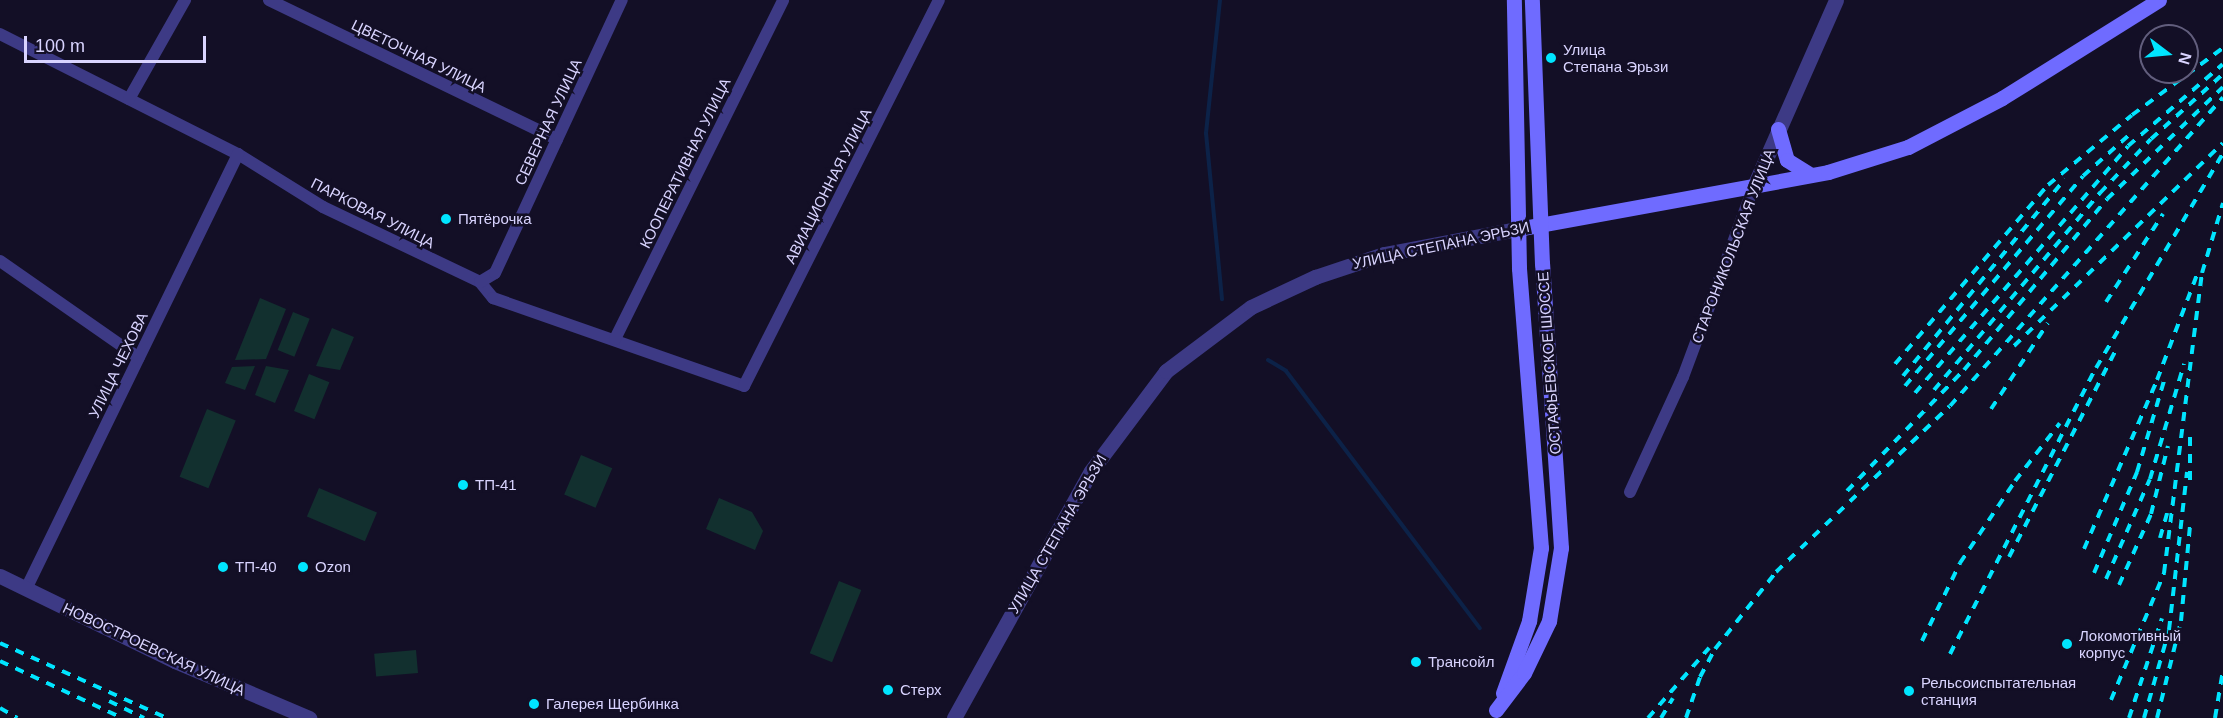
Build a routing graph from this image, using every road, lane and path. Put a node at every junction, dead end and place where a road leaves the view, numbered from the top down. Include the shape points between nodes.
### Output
1 (185, 0) edge
2 (269, 0) edge
3 (783, 0) edge
4 (939, 0) edge
5 (1514, 0) edge
6 (1532, 0) edge
7 (1836, 0) edge
8 (2159, 0) edge
9 (617, 1) edge
10 (0, 34) edge
11 (129, 99) junction
12 (1778, 129) junction
13 (556, 139) junction
14 (238, 154) junction
15 (1811, 175) junction
16 (1754, 186) junction
17 (1540, 225) junction
18 (1518, 229) junction
19 (0, 261) edge
20 (480, 282) junction
21 (615, 339) junction
22 (139, 358) junction
23 (744, 386) joint
24 (1630, 492) dead end
25 (0, 576) edge
26 (26, 589) junction
27 (1494, 714) edge
28 (309, 718) edge
29 (954, 718) edge

1 - 11 street
2 - 13 street, ЦВЕТОЧНАЯ УЛИЦА
3 - 21 street, КООПЕРАТИВНАЯ УЛИЦА
4 - 23 street, АВИАЦИОННАЯ УЛИЦА
5 - 18 main road, ОСТАФЬЕВСКОЕ ШОССЕ
6 - 17 main road, ОСТАФЬЕВСКОЕ ШОССЕ
7 - 12 street, СТАРОНИКОЛЬСКАЯ УЛИЦА
8 - 15 main road, УЛИЦА СТЕПАНА ЭРЬЗИ via 2002,98 1929,136 1881,156
9 - 13 street, СЕВЕРНАЯ УЛИЦА
10 - 11 street, ПАРКОВАЯ УЛИЦА
11 - 14 street, ПАРКОВАЯ УЛИЦА
12 - 15 main road via 1787,160
12 - 16 street, СТАРОНИКОЛЬСКАЯ УЛИЦА
13 - 20 street, СЕВЕРНАЯ УЛИЦА via 495,273
14 - 20 street, ПАРКОВАЯ УЛИЦА via 323,207
14 - 22 street, УЛИЦА ЧЕХОВА
15 - 16 main road, УЛИЦА СТЕПАНА ЭРЬЗИ
16 - 17 main road, УЛИЦА СТЕПАНА ЭРЬЗИ
16 - 24 street, СТАРОНИКОЛЬСКАЯ УЛИЦА via 1683,377
17 - 18 main road, УЛИЦА СТЕПАНА ЭРЬЗИ
17 - 27 main road, ОСТАФЬЕВСКОЕ ШОССЕ via 1559,570 1550,621 1541,641 1524,673
18 - 27 main road, ОСТАФЬЕВСКОЕ ШОССЕ via 1541,548 1529,621
18 - 29 street, УЛИЦА СТЕПАНА ЭРЬЗИ via 1384,254 1315,277 1251,308 1166,371 1091,471
19 - 22 street
20 - 21 street, ПАРКОВАЯ УЛИЦА via 493,298
21 - 23 street, ПАРКОВАЯ УЛИЦА
22 - 26 street, УЛИЦА ЧЕХОВА
25 - 26 street, НОВОСТРОЕВСКАЯ УЛИЦА
26 - 28 street, НОВОСТРОЕВСКАЯ УЛИЦА via 175,661

